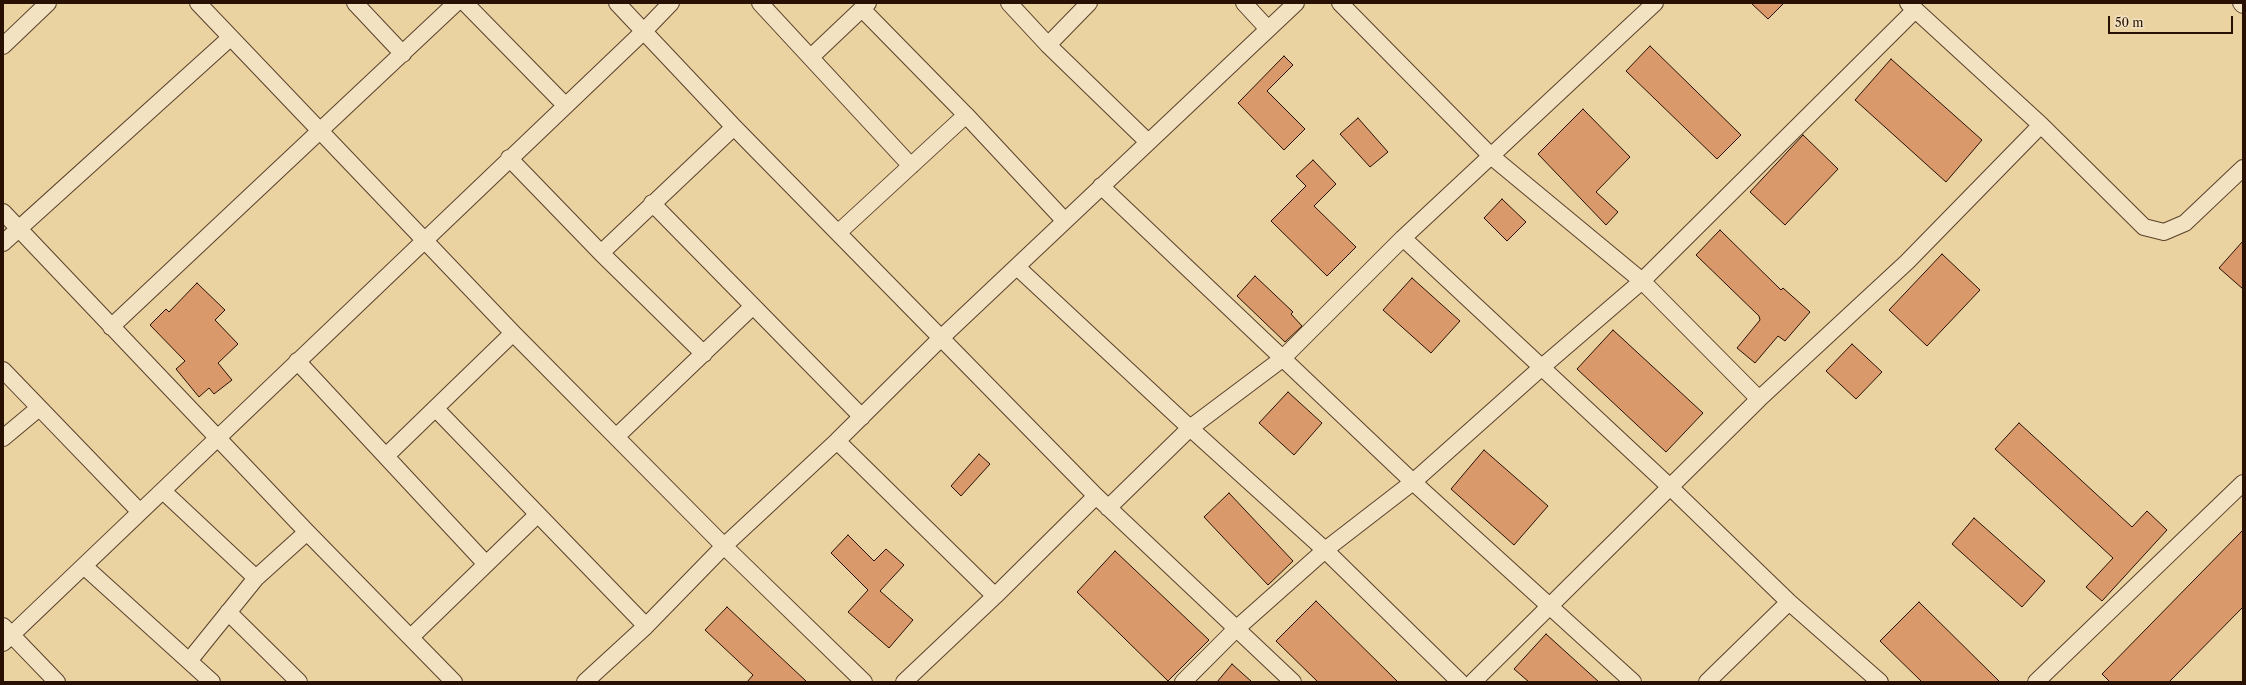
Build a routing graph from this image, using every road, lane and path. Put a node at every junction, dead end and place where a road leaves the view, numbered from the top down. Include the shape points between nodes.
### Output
1 (47, 3) edge
2 (198, 3) edge
3 (355, 3) edge
4 (456, 3) edge
5 (465, 3) edge
6 (617, 3) edge
7 (671, 3) edge
8 (760, 3) edge
9 (1009, 3) edge
10 (1089, 3) edge
11 (1244, 3) edge
12 (1296, 3) edge
13 (1340, 3) edge
14 (1655, 3) edge
15 (865, 6) edge
16 (1912, 6) edge
17 (1268, 29) junction
18 (644, 31) junction
19 (230, 38) junction
20 (1048, 45) junction
21 (3, 46) edge
22 (403, 54) junction
23 (811, 57) junction
24 (565, 106) junction
25 (966, 115) junction
26 (2041, 125) junction
27 (734, 127) junction
28 (320, 131) junction
29 (1148, 142) junction
30 (1491, 156) junction
31 (509, 158) junction
32 (910, 166) junction
33 (2243, 168) edge
34 (1101, 186) junction
35 (652, 203) junction
36 (3, 212) edge
37 (1064, 220) junction
38 (19, 228) junction
39 (839, 232) junction
40 (1404, 238) junction
41 (424, 240) junction
42 (3, 243) edge
43 (601, 253) junction
44 (1017, 266) junction
45 (1642, 281) junction
46 (752, 307) junction
47 (111, 327) junction
48 (513, 334) junction
49 (941, 338) junction
50 (704, 354) junction
51 (1282, 359) junction
52 (297, 361) junction
53 (1542, 367) junction
54 (3, 370) edge
55 (1759, 399) junction
56 (39, 408) junction
57 (436, 409) junction
58 (862, 417) junction
59 (1190, 428) junction
60 (617, 436) junction
61 (3, 438) edge
62 (218, 438) junction
63 (837, 441) junction
64 (386, 456) junction
65 (1413, 482) junction
66 (2243, 483) edge
67 (1669, 486) junction
68 (163, 491) junction
69 (1096, 496) junction
70 (1108, 508) junction
71 (140, 512) junction
72 (537, 515) junction
73 (308, 532) junction
74 (724, 546) junction
75 (1325, 550) junction
76 (486, 564) junction
77 (85, 567) junction
78 (256, 578) junction
79 (995, 596) junction
80 (1789, 602) junction
81 (1549, 606) junction
82 (228, 612) junction
83 (646, 626) junction
84 (1236, 629) junction
85 (6, 635) edge
86 (411, 637) junction
87 (189, 661) junction
88 (56, 682) edge
89 (212, 682) edge
90 (299, 682) edge
91 (454, 682) edge
92 (585, 682) edge
93 (864, 682) edge
94 (904, 682) edge
95 (1183, 682) edge
96 (1293, 682) edge
97 (1460, 682) edge
98 (1473, 682) edge
99 (1633, 682) edge
100 (1707, 682) edge
101 (1880, 682) edge
102 (2036, 682) edge

1 - 21 street
2 - 19 street
3 - 22 street
4 - 22 street
5 - 24 street
6 - 18 street
7 - 18 street
8 - 23 street
9 - 20 street
10 - 20 street
11 - 17 street
12 - 17 street
13 - 30 street
14 - 30 street
15 - 23 street
15 - 25 street
16 - 26 street
16 - 45 street
17 - 29 street
18 - 24 street
18 - 27 street
19 - 28 street
19 - 38 street
20 - 29 street
22 - 28 street
23 - 32 street
24 - 31 street
25 - 32 street
25 - 37 street
26 - 33 street via 2144,227 2164,232 2185,223
26 - 55 street via 1907,262
27 - 35 street
27 - 39 street
28 - 41 street
28 - 47 street
29 - 34 street
30 - 40 street
30 - 45 street
31 - 41 street
31 - 43 street
32 - 39 street
34 - 37 street
34 - 51 street
35 - 43 street
35 - 46 street
36 - 38 street
37 - 44 street
38 - 42 street
38 - 47 street
39 - 49 street
40 - 51 street
40 - 53 street
41 - 48 street
41 - 52 street
43 - 50 street
44 - 49 street
44 - 59 street
45 - 53 street
45 - 55 street
46 - 50 street
46 - 58 street
47 - 62 street
48 - 57 street
48 - 60 street
49 - 58 street
49 - 69 street
50 - 60 street
51 - 59 street
51 - 65 street
52 - 62 street
52 - 64 street
53 - 65 street
53 - 67 street
54 - 56 street
55 - 67 street
56 - 61 street
56 - 71 street
57 - 64 street
57 - 72 street
58 - 63 street
59 - 70 street
59 - 75 street
60 - 74 street
62 - 68 street
62 - 73 street
63 - 74 street
63 - 79 street
64 - 76 street
65 - 75 street
65 - 81 street
66 - 102 street
67 - 80 street
67 - 81 street
68 - 71 street
68 - 78 street
69 - 70 street
69 - 79 street
70 - 84 street
71 - 77 street
72 - 76 street
72 - 83 street
73 - 78 street
73 - 86 street
74 - 83 street
74 - 93 street
75 - 84 street
75 - 97 street
76 - 86 street
77 - 85 street
77 - 87 street
78 - 82 street
79 - 94 street
80 - 100 street
80 - 101 street
81 - 98 street
81 - 99 street
82 - 87 street
82 - 90 street
83 - 92 street
84 - 95 street
84 - 96 street
85 - 88 street
86 - 91 street
87 - 89 street

